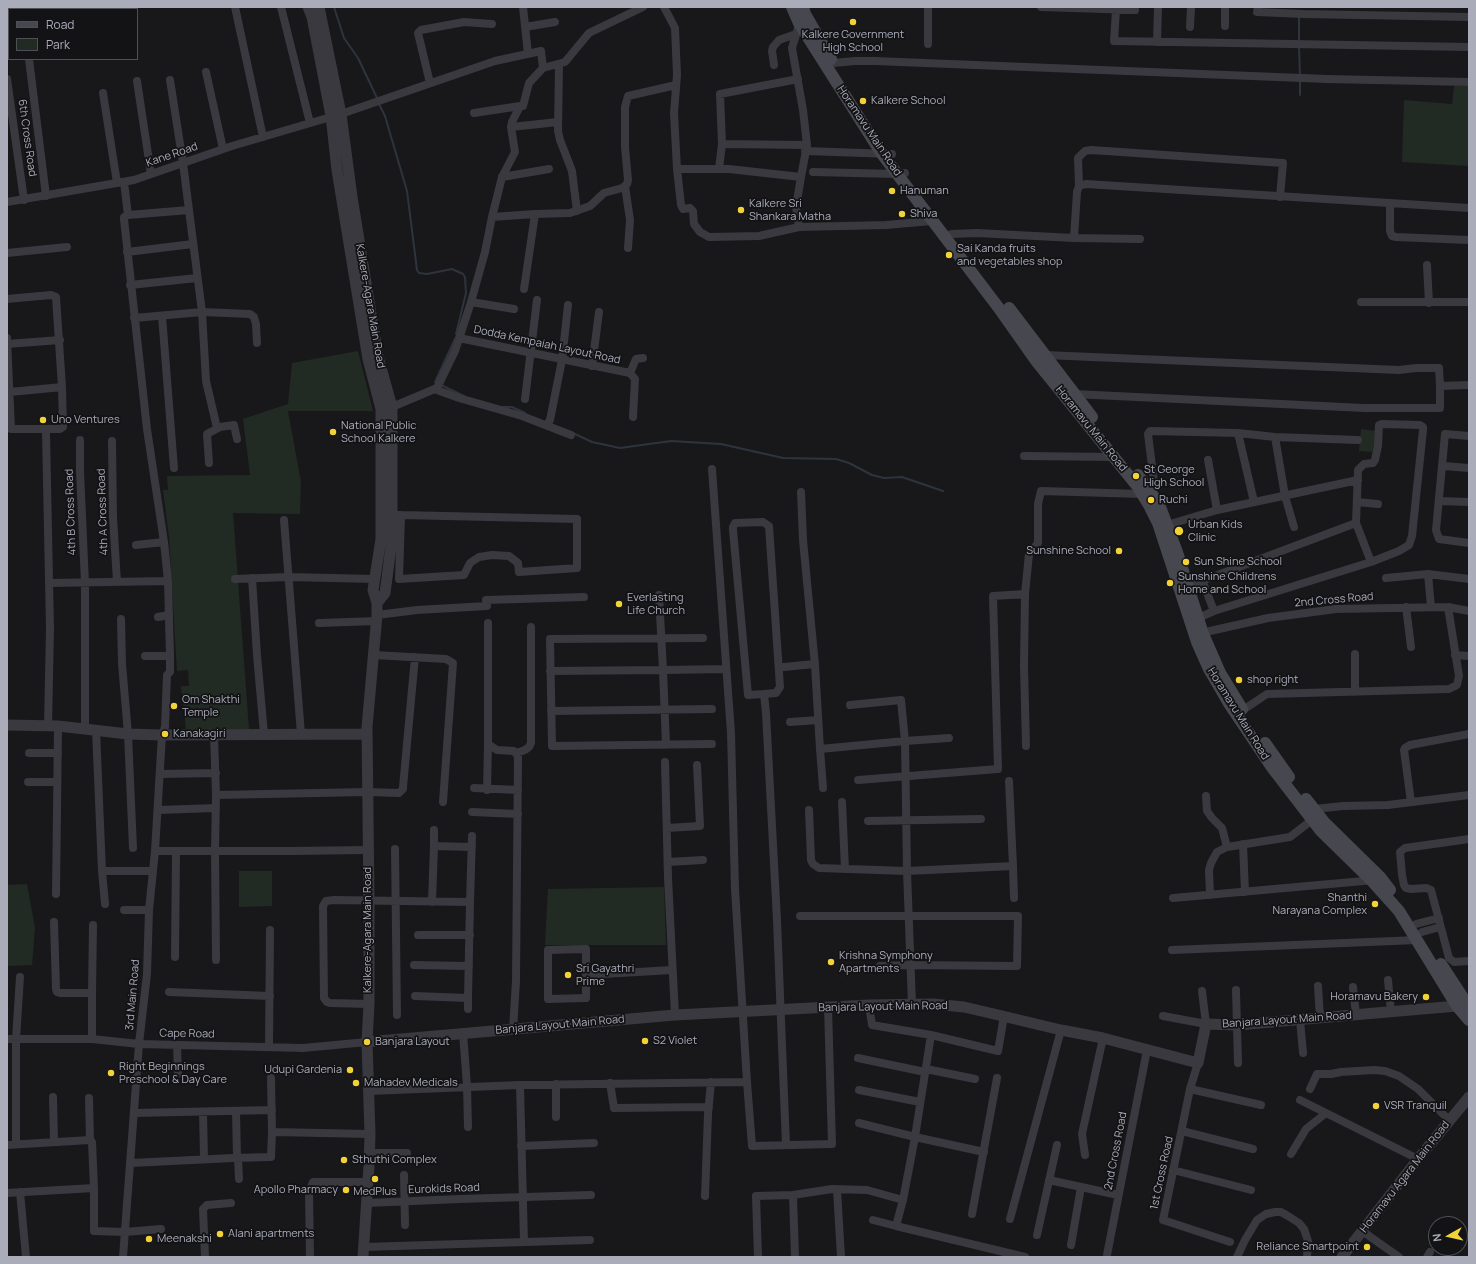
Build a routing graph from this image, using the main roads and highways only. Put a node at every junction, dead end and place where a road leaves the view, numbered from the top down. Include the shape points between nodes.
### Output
1 (792, 7) edge
2 (801, 19) edge
3 (887, 154) junction
4 (901, 173) junction
5 (948, 236) junction
6 (1041, 358) junction
7 (1145, 491) junction
8 (1184, 588) junction
9 (1241, 714) junction
10 (1463, 1006) edge
11 (1469, 1020) edge

1 - 2 main road, Horamavu Main Road
2 - 3 main road, Horamavu Main Road
2 - 3 main road, Horamavu Main Road via 833,63
3 - 4 main road, Horamavu Main Road
4 - 5 main road, Horamavu Main Road
4 - 5 main road, Horamavu Main Road via 932,221
5 - 6 main road, Horamavu Main Road
6 - 7 main road, Horamavu Main Road via 1114,457
6 - 7 main road, Horamavu Main Road via 1074,394
7 - 8 main road, Horamavu Main Road
7 - 8 main road, Horamavu Main Road via 1158,504 1167,525
8 - 9 main road, Horamavu Main Road via 1220,673
8 - 9 main road, Horamavu Main Road via 1197,642 1209,669 1223,693
9 - 10 main road, Horamavu Main Road via 1278,762 1313,815 1324,822 1376,880 1400,902
10 - 11 main road, Horamavu Main Road

